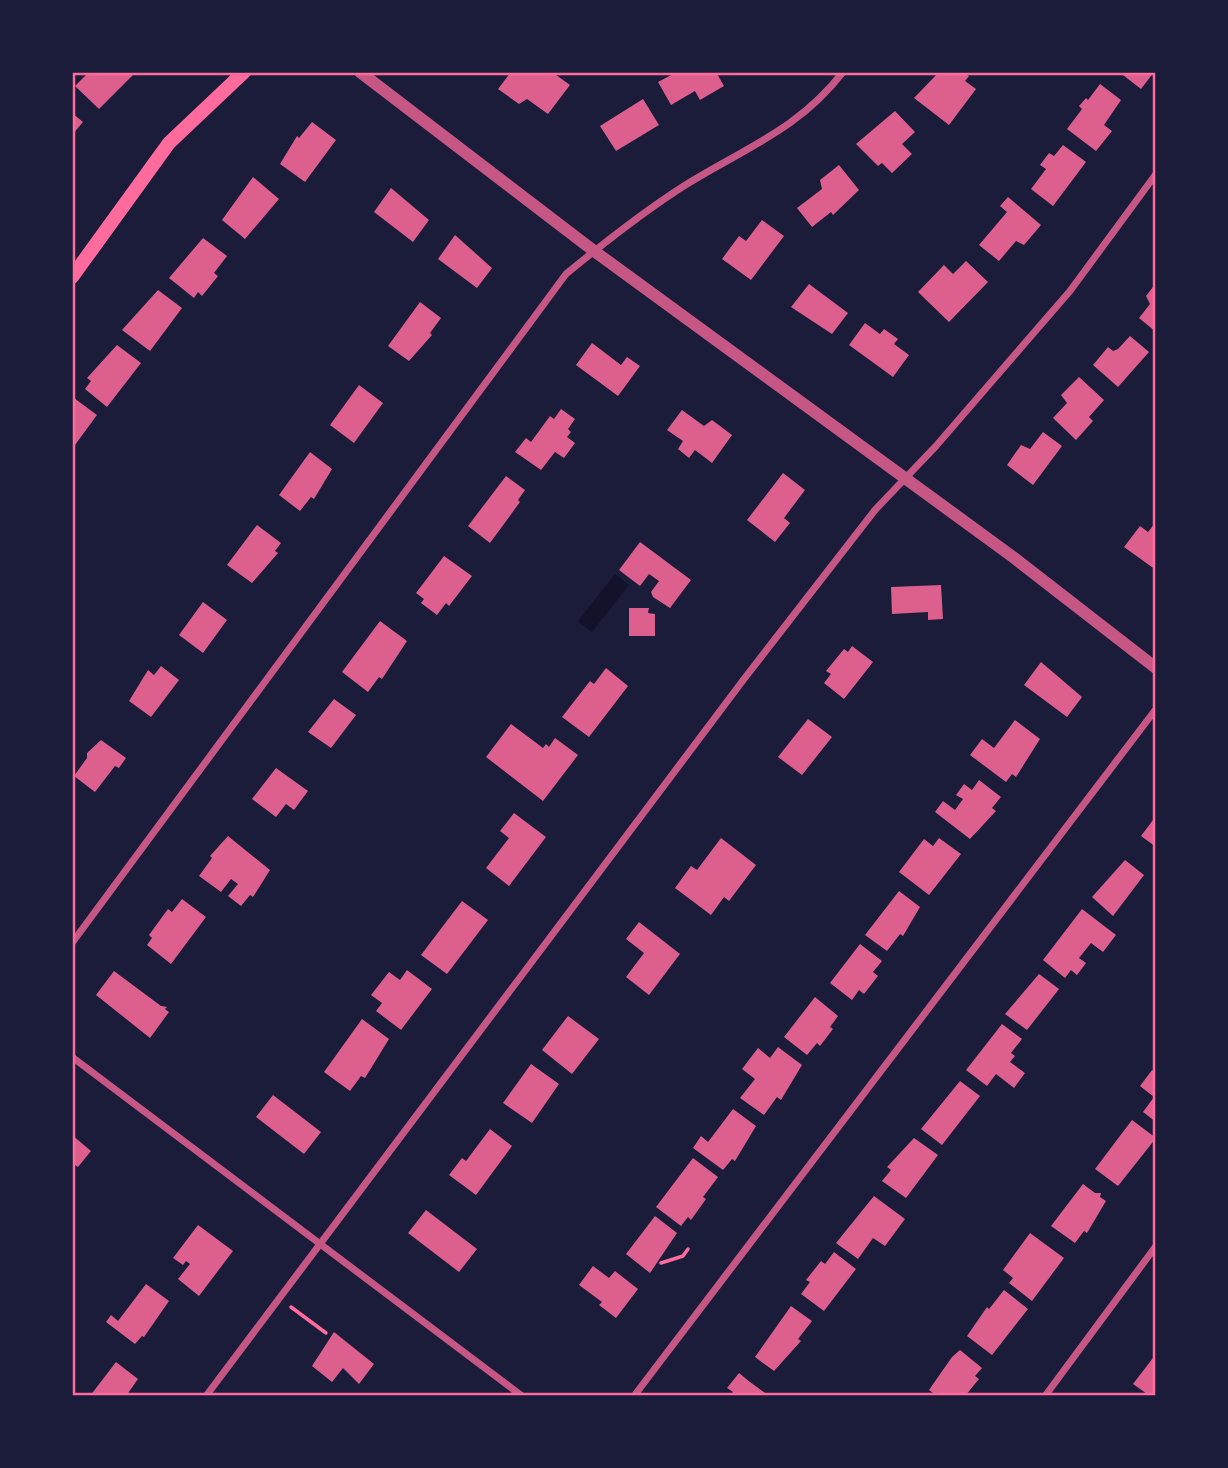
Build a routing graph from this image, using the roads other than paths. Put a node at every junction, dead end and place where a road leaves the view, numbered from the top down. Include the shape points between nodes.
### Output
1 (244, 72) edge
2 (360, 72) edge
3 (843, 72) edge
4 (1156, 174) edge
5 (594, 251) junction
6 (72, 276) edge
7 (903, 478) junction
8 (1156, 668) edge
9 (1156, 709) edge
10 (72, 943) edge
11 (72, 1057) edge
12 (322, 1244) junction
13 (1156, 1246) edge
14 (206, 1396) edge
15 (522, 1396) edge
16 (634, 1396) edge
17 (1045, 1396) edge

1 - 6 main road via 169,143
2 - 5 street
3 - 5 street via 792,124 687,184
4 - 7 street via 1070,292
5 - 7 street
5 - 10 street via 566,274
7 - 8 street
7 - 12 street via 744,678
9 - 16 street
11 - 12 street
12 - 14 street
12 - 15 street
13 - 17 street

